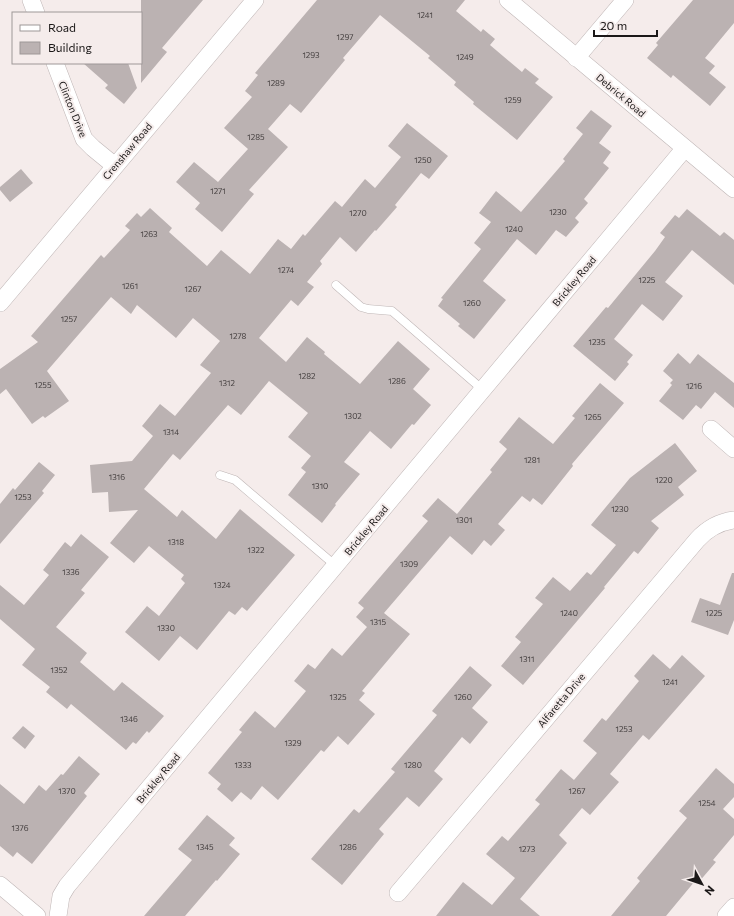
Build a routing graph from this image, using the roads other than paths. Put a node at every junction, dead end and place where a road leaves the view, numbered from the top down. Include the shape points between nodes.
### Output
1 (32, 0) edge
2 (255, 0) edge
3 (508, 0) edge
4 (625, 0) edge
5 (36, 12) edge
6 (576, 58) junction
7 (55, 64) edge
8 (685, 148) junction
9 (115, 166) junction
10 (734, 189) edge
11 (336, 285) dead end
12 (0, 303) edge
13 (483, 390) junction
14 (711, 429) dead end
15 (734, 449) edge
16 (220, 475) dead end
17 (734, 520) edge
18 (336, 566) junction
19 (0, 885) edge
20 (398, 893) dead end
21 (734, 907) edge
22 (37, 916) edge
23 (58, 916) edge
24 (726, 916) edge

1 - 5 street
2 - 9 street, Crenshaw Road
3 - 6 street, Debrick Road
4 - 6 street
6 - 8 street, Debrick Road
7 - 9 street, Clinton Drive via 84,139
8 - 10 street, Debrick Road
8 - 13 street, Brickley Road
9 - 12 street, Crenshaw Road
11 - 13 lane via 361,307 392,311
13 - 18 street, Brickley Road
14 - 15 street
16 - 18 lane via 235,480
17 - 20 street, Alfaretta Drive via 724,521 709,528 697,540
18 - 23 street, Brickley Road via 67,886 61,896
19 - 22 street
21 - 24 street

